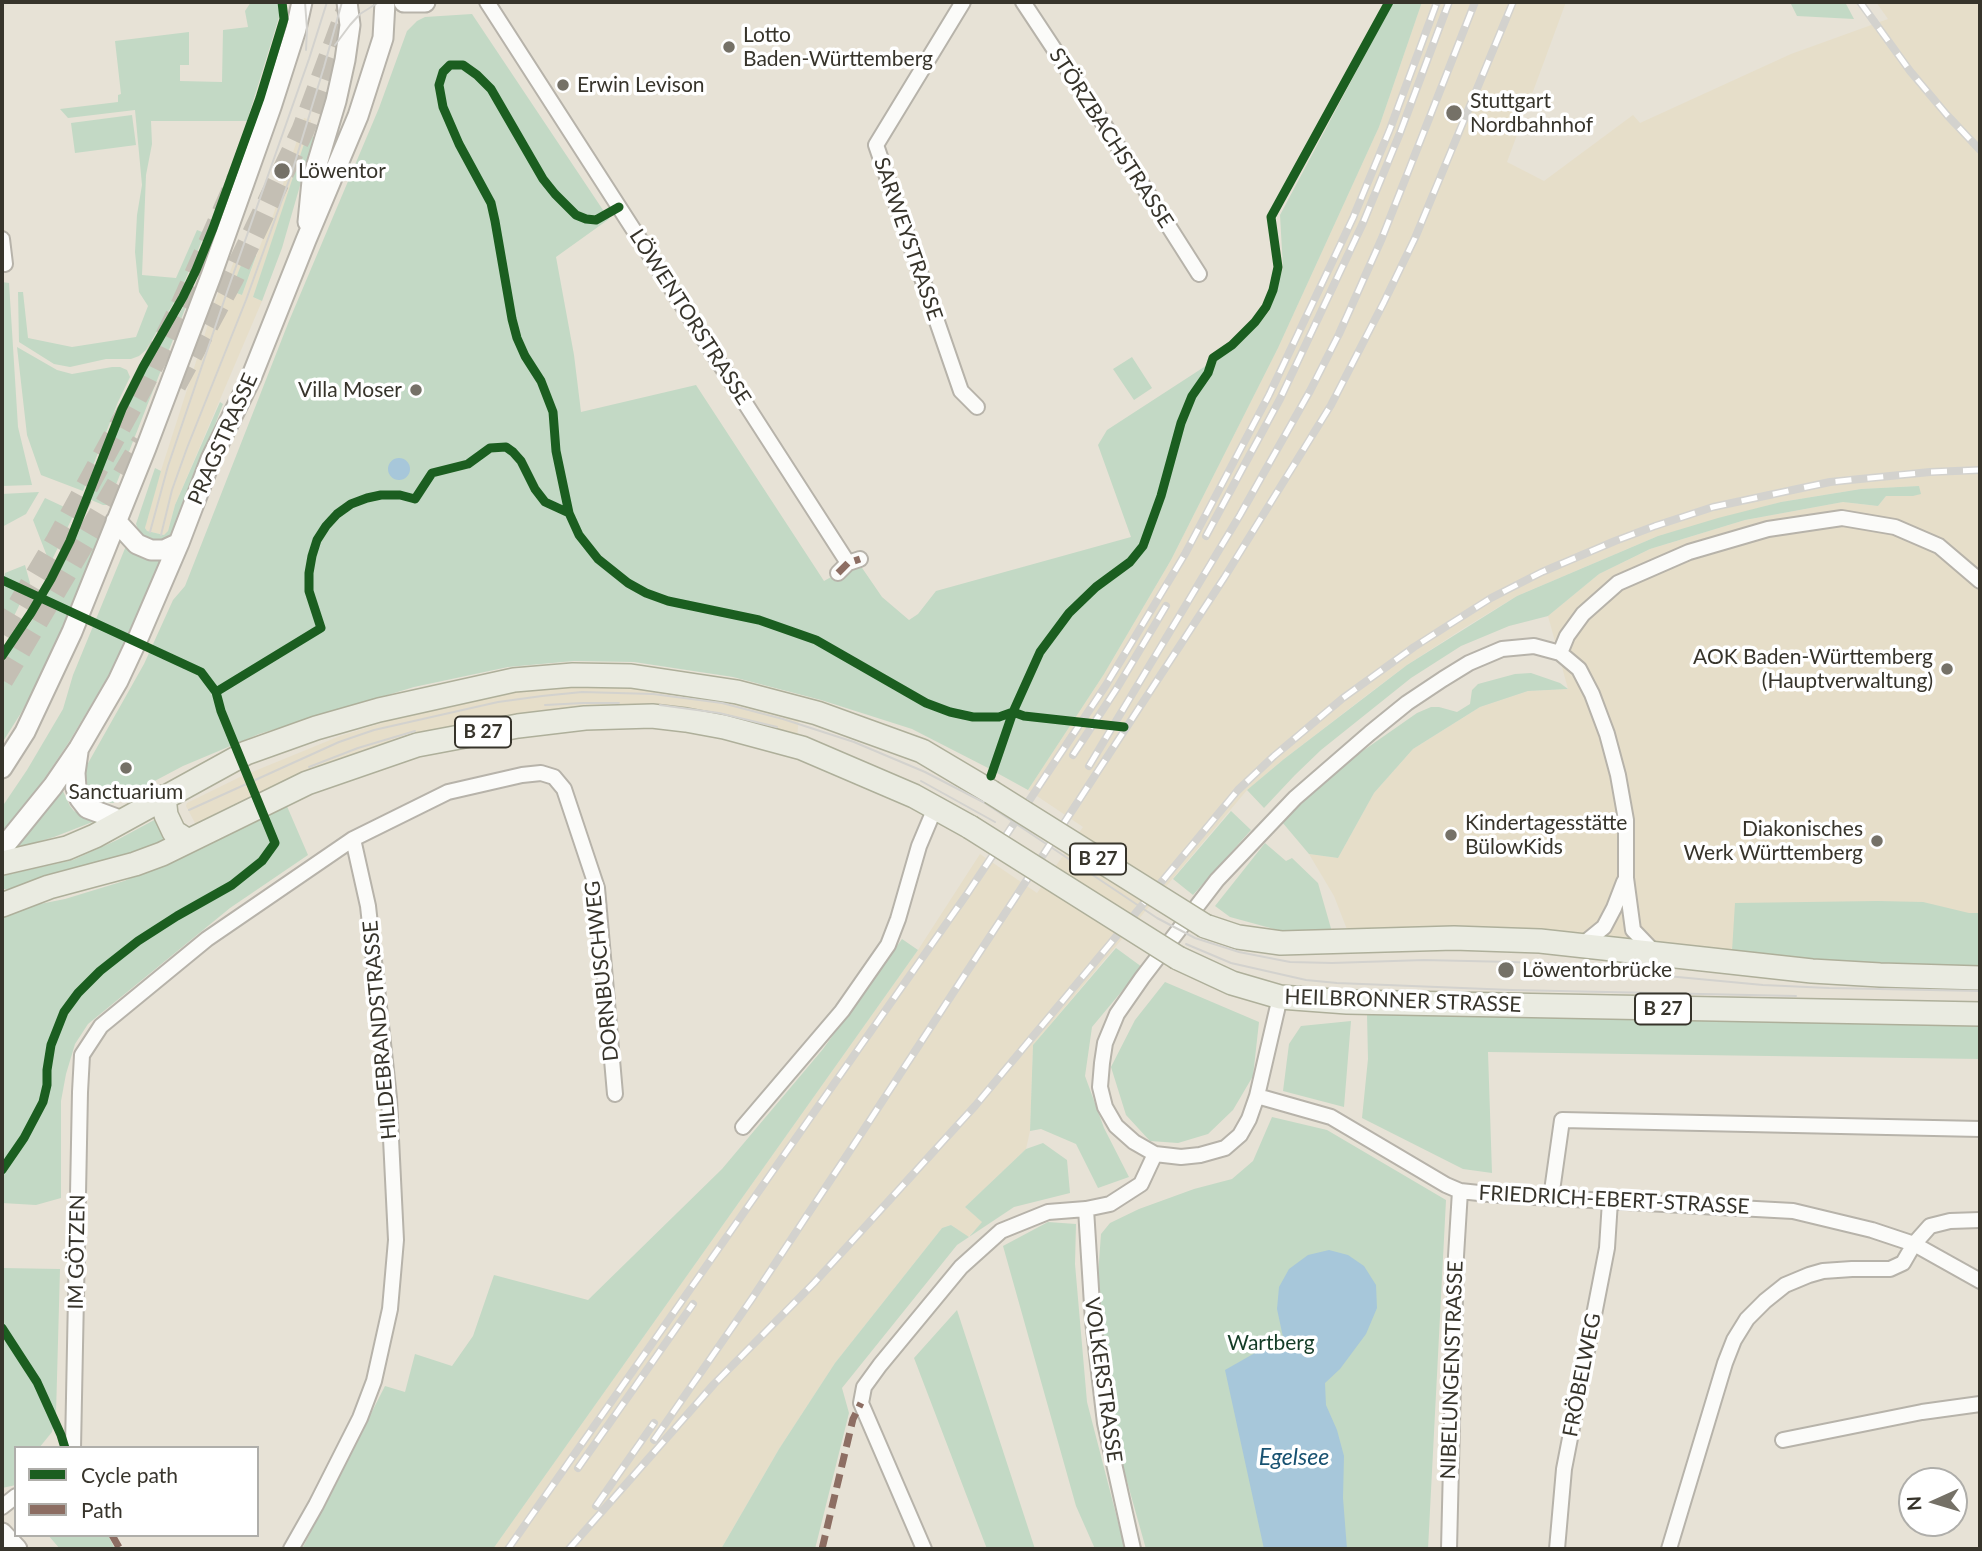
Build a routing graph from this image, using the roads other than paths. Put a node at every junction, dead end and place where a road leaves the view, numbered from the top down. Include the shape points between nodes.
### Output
1 (347, 2) edge
2 (385, 2) edge
3 (404, 2) edge
4 (425, 2) edge
5 (487, 2) edge
6 (963, 2) edge
7 (1023, 2) edge
8 (304, 5) edge
9 (2, 239) edge
10 (306, 240) junction
11 (5, 264) dead end
12 (1199, 274) dead end
13 (976, 407) dead end
14 (116, 521) junction
15 (178, 543) junction
16 (849, 565) dead end
17 (1980, 581) edge
18 (1560, 653) junction
19 (79, 748) junction
20 (2, 768) edge
21 (164, 797) junction
22 (935, 808) junction
23 (122, 821) junction
24 (353, 839) junction
25 (188, 841) junction
26 (2, 849) edge
27 (2, 863) edge
28 (1626, 878) junction
29 (3, 904) edge
30 (1582, 945) junction
31 (1656, 954) junction
32 (1980, 978) edge
33 (1280, 997) junction
34 (1980, 1014) edge
35 (615, 1094) dead end
36 (1257, 1096) junction
37 (743, 1127) dead end
38 (1980, 1129) edge
39 (1155, 1154) junction
40 (1460, 1191) junction
41 (1551, 1198) junction
42 (1610, 1201) junction
43 (1086, 1209) junction
44 (1980, 1220) edge
45 (1914, 1244) junction
46 (1980, 1282) edge
47 (1980, 1404) edge
48 (1783, 1440) dead end
49 (73, 1446) edge
50 (2, 1533) edge
51 (17, 1549) edge
52 (291, 1549) edge
53 (925, 1549) edge
54 (1133, 1549) edge
55 (1449, 1549) edge
56 (1557, 1549) edge
57 (1669, 1549) edge

1 - 10 main road via 350,25 345,60 312,181
2 - 10 main road, PRAGSTRASSE via 383,38 369,83
3 - 4 main road
5 - 16 street, LÖWENTORSTRASSE
6 - 13 street, SARWEYSTRASSE via 876,145 961,391
7 - 12 street, STÖRZBACHSTRASSE
8 - 14 main road via 211,275
9 - 11 street
10 - 15 main road, PRAGSTRASSE
14 - 15 main road via 137,544 151,550
14 - 20 main road via 45,692
15 - 19 main road, PRAGSTRASSE via 118,681
17 - 18 street via 1939,546 1895,527 1842,518 1768,528 1689,552 1618,583 1583,614
18 - 28 street via 1579,669 1606,734 1626,820
18 - 39 street via 1534,646 1502,649 1443,679 1295,797 1217,880 1123,1005 1105,1043 1100,1087 1105,1107 1116,1126
19 - 23 main road via 75,773 80,799 87,808
19 - 26 main road, PRAGSTRASSE
21 - 23 main road, B 27
21 - 25 main road via 174,832
21 - 30 main road, B 27, bridge via 246,753 379,710 514,680 631,676 737,691 817,713 922,751 1205,926 1238,937 1281,943 1454,938
22 - 25 main road, HEILBRONNER STRASSE / B 27 via 802,748 724,727 652,716 585,718 417,746 307,783
22 - 33 main road, HEILBRONNER STRASSE / B 27, bridge via 1178,958 1232,983
22 - 37 street via 888,945 842,1011
23 - 27 main road, B 27 via 67,848
24 - 35 street, DORNBUSCHWEG via 448,792 523,775 554,777 564,789 597,888
24 - 49 street, IM GÖTZEN via 207,939 101,1026 82,1055
24 - 52 street, HILDEBRANDSTRASSE via 368,906 389,1098 396,1240 390,1309 374,1381 360,1418
25 - 29 main road, HEILBRONNER STRASSE / B 27 via 135,864
28 - 30 street via 1604,926
28 - 31 street via 1633,930
30 - 31 main road, B 27
31 - 32 main road, B 27 via 1812,971
33 - 34 main road, HEILBRONNER STRASSE / B 27
33 - 36 street
36 - 39 street via 1240,1135 1225,1148 1181,1157
36 - 40 street, FRIEDRICH-EBERT-STRASSE via 1331,1117
38 - 41 street via 1562,1120
39 - 43 street via 1141,1184 1110,1204
40 - 41 street, FRIEDRICH-EBERT-STRASSE
40 - 55 street, NIBELUNGENSTRASSE
41 - 42 street, FRIEDRICH-EBERT-STRASSE
42 - 45 street, FRIEDRICH-EBERT-STRASSE via 1793,1211
42 - 56 street, FRÖBELWEG via 1607,1248 1564,1469
43 - 53 street via 1048,1212 1001,1231 961,1267 864,1387 861,1404
43 - 54 street, VOLKERSTRASSE via 1105,1423
44 - 45 street via 1930,1226
45 - 46 street, FRIEDRICH-EBERT-STRASSE
45 - 57 street via 1903,1263 1889,1269 1822,1271 1785,1285 1747,1319 1725,1363
47 - 48 street
50 - 51 main road

